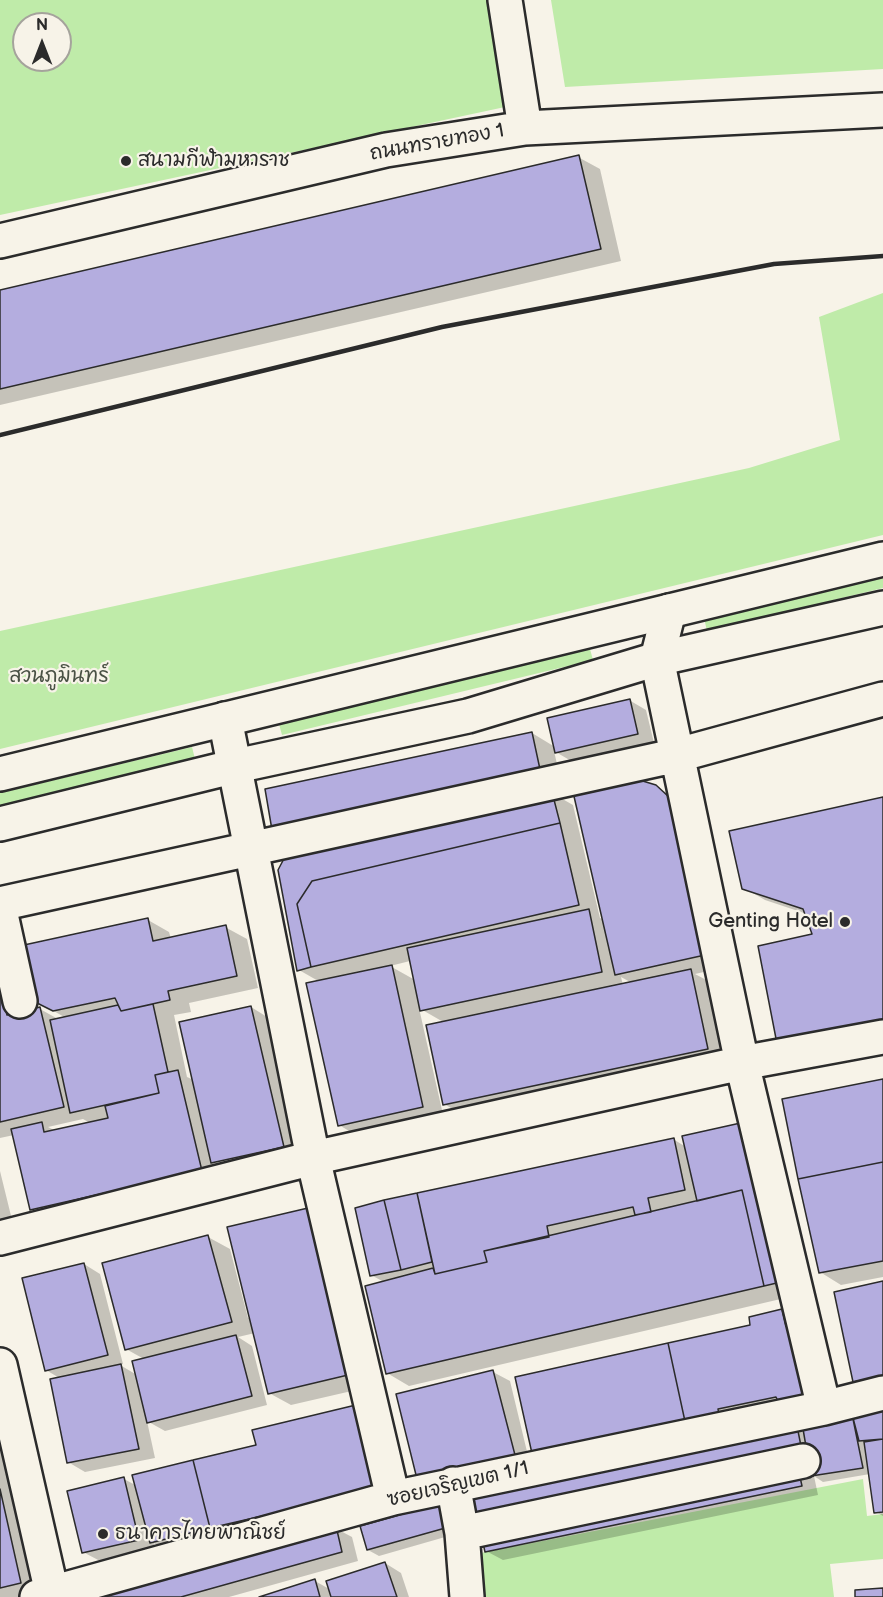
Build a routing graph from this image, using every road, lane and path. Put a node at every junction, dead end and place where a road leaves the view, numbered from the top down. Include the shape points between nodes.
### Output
1 (505, 0) edge
2 (883, 110) edge
3 (525, 128) junction
4 (0, 241) edge
5 (883, 559) edge
6 (883, 608) edge
7 (669, 610) junction
8 (657, 659) junction
9 (883, 699) edge
10 (225, 719) junction
11 (678, 755) junction
12 (236, 766) junction
13 (0, 774) edge
14 (0, 824) edge
15 (251, 847) junction
16 (0, 903) edge
17 (0, 910) edge
18 (20, 1001) dead end
19 (883, 1037) edge
20 (742, 1063) junction
21 (313, 1158) junction
22 (0, 1238) edge
23 (0, 1365) edge
24 (883, 1393) edge
25 (824, 1408) junction
26 (802, 1461) dead end
27 (453, 1484) junction
28 (393, 1498) junction
29 (462, 1533) junction
30 (45, 1595) edge
31 (467, 1597) edge

1 - 3 street
2 - 3 street, ถนนทรายทอง 1
3 - 4 street, ถนนทรายทอง 1 via 386,150
5 - 7 street
6 - 8 street
7 - 8 street
7 - 10 street
8 - 11 street
8 - 12 street via 468,716
9 - 11 street
10 - 12 street
10 - 13 street
11 - 15 street
11 - 20 street
12 - 14 street
12 - 15 street
15 - 16 street
15 - 21 street
17 - 18 street
19 - 20 street
20 - 21 street
20 - 25 street
21 - 22 street
21 - 28 street
23 - 30 street
24 - 25 street, ซอยเจริญเขต 1/1
25 - 27 street, ซอยเจริญเขต 1/1
26 - 29 street
27 - 28 street, ซอยเจริญเขต 1/1
27 - 29 street
28 - 30 street, ซอยเจริญเขต 1/1
29 - 31 street

